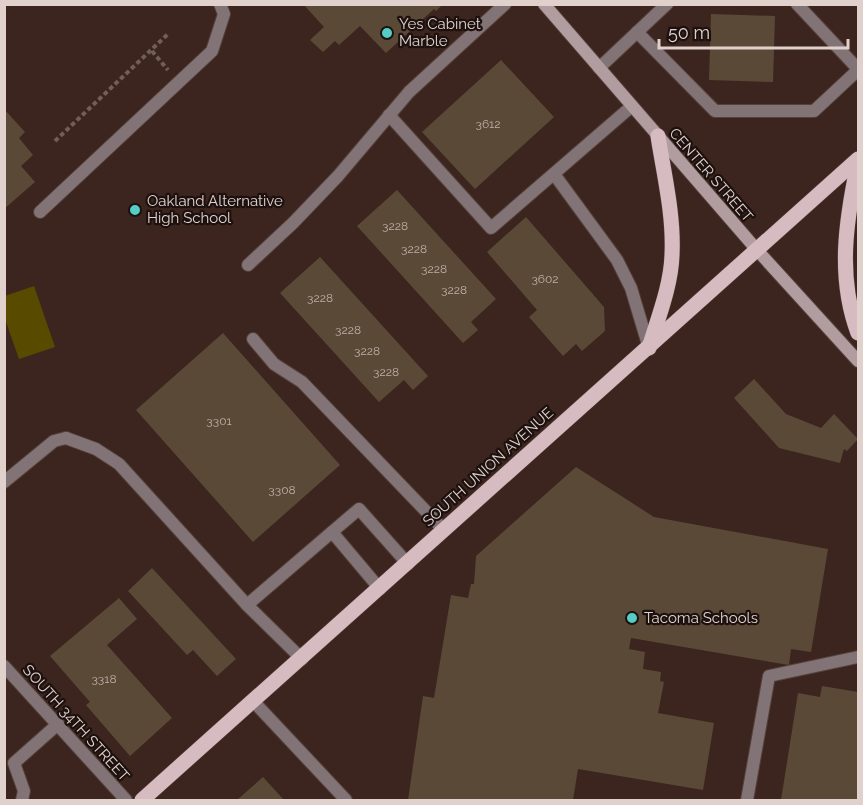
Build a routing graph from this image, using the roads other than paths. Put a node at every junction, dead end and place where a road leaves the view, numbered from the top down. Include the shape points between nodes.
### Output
1 (220, 4) edge
2 (506, 4) edge
3 (544, 4) edge
4 (667, 4) edge
5 (796, 4) edge
6 (637, 32) junction
7 (599, 68) junction
8 (858, 69) edge
9 (632, 106) junction
10 (389, 115) junction
11 (658, 136) junction
12 (858, 161) edge
13 (554, 174) junction
14 (40, 212) dead end
15 (756, 250) junction
16 (248, 265) dead end
17 (858, 333) edge
18 (253, 339) dead end
19 (649, 348) junction
20 (858, 361) edge
21 (4, 483) edge
22 (444, 530) junction
23 (332, 532) junction
24 (408, 564) junction
25 (380, 589) junction
26 (247, 605) junction
27 (858, 657) edge
28 (302, 658) junction
29 (4, 666) edge
30 (254, 702) junction
31 (58, 724) junction
32 (22, 801) edge
33 (126, 801) edge
34 (142, 801) edge
35 (346, 801) edge
36 (747, 801) edge

1 - 14 street via 224,14 212,51
2 - 10 street
3 - 7 main road, CENTER STREET
4 - 6 street
5 - 8 street
6 - 7 street
6 - 8 street via 715,111 814,111
7 - 9 main road, CENTER STREET
9 - 11 main road, CENTER STREET
9 - 13 street
10 - 13 street via 490,228
10 - 16 street via 315,200
11 - 15 main road, CENTER STREET
11 - 19 main road via 672,220 672,256
12 - 15 main road, SOUTH UNION AVENUE
12 - 17 main road via 844,259 851,315
13 - 19 street via 617,260 631,288
15 - 19 main road, SOUTH UNION AVENUE
15 - 20 main road, CENTER STREET
18 - 22 street via 274,364 302,382
19 - 22 main road, SOUTH UNION AVENUE
21 - 26 street via 54,441 66,438 96,449 119,464
22 - 24 main road, SOUTH UNION AVENUE
23 - 24 street via 359,509
23 - 25 street
23 - 26 street
24 - 25 main road, SOUTH UNION AVENUE
25 - 28 main road, SOUTH UNION AVENUE
26 - 28 street
27 - 36 street via 769,676
28 - 30 main road, SOUTH UNION AVENUE
29 - 31 street, SOUTH 34TH STREET
30 - 34 main road, SOUTH UNION AVENUE
30 - 35 street
31 - 32 street via 14,763 24,791
31 - 33 street, SOUTH 34TH STREET

